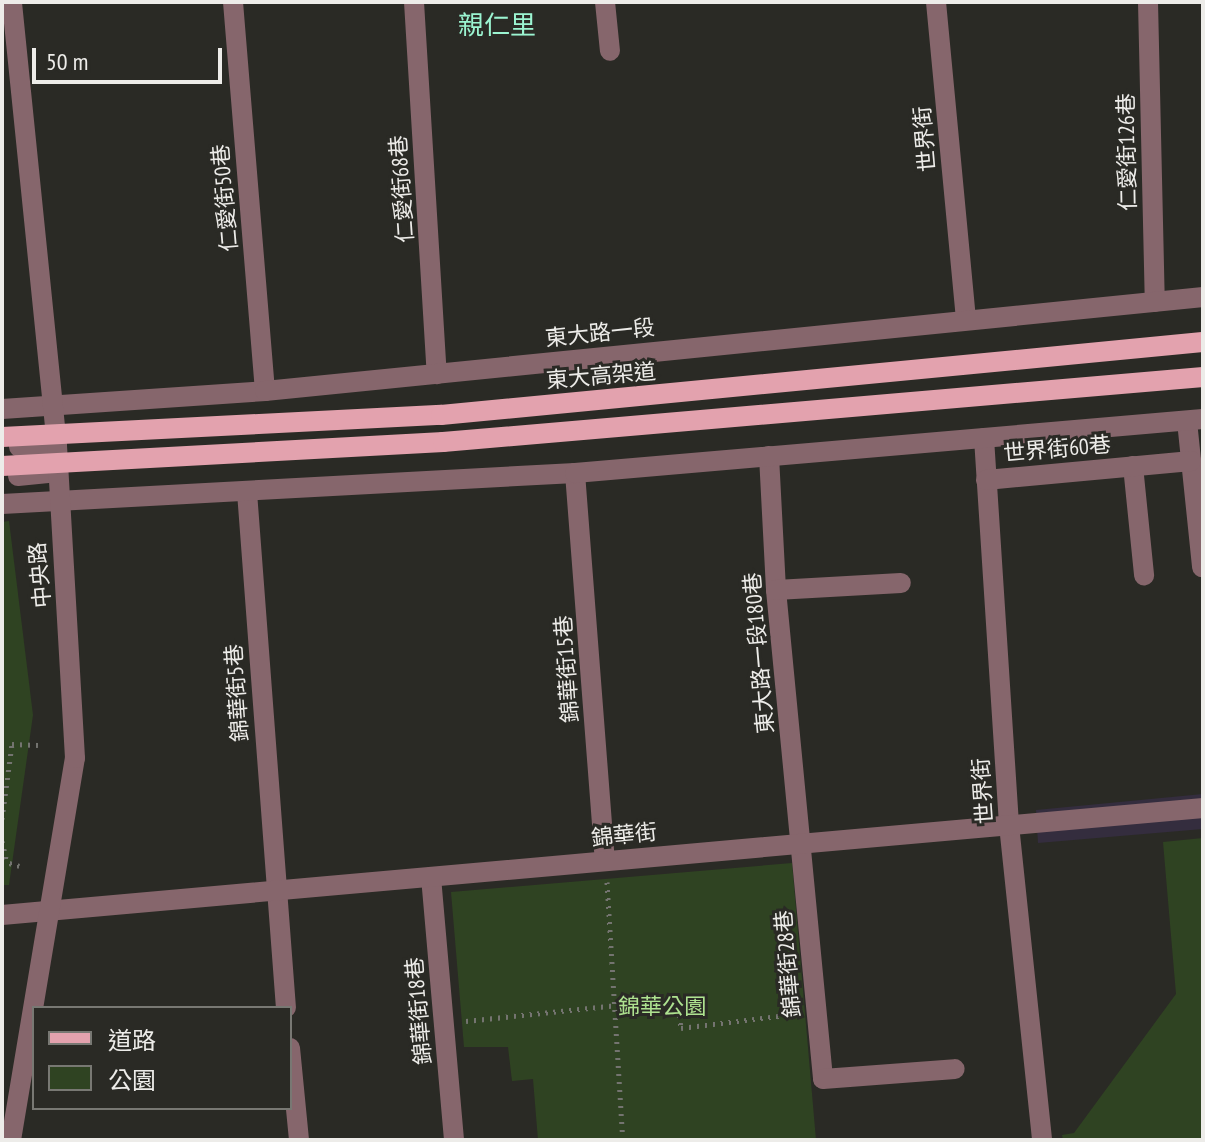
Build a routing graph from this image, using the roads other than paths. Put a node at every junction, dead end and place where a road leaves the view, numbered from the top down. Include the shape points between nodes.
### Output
1 (233, 2) edge
2 (414, 2) edge
3 (605, 2) edge
4 (936, 2) edge
5 (1148, 2) edge
6 (14, 3) edge
7 (610, 51) dead end
8 (1203, 297) edge
9 (1155, 302) junction
10 (966, 319) junction
11 (1203, 342) edge
12 (437, 374) junction
13 (1203, 377) edge
14 (265, 391) junction
15 (53, 405) junction
16 (2, 409) edge
17 (1195, 420) edge
18 (984, 438) junction
19 (11, 442) edge
20 (57, 446) junction
21 (769, 456) junction
22 (1191, 461) junction
23 (1133, 466) junction
24 (10, 471) edge
25 (58, 472) junction
26 (575, 473) junction
27 (986, 480) junction
28 (247, 492) junction
29 (59, 503) junction
30 (2, 504) edge
31 (1202, 567) edge
32 (1144, 575) dead end
33 (901, 583) dead end
34 (776, 590) junction
35 (1203, 808) edge
36 (1009, 825) junction
37 (801, 845) junction
38 (605, 861) junction
39 (431, 877) junction
40 (275, 891) junction
41 (49, 911) junction
42 (2, 915) edge
43 (286, 1006) edge
44 (292, 1068) edge
45 (955, 1069) dead end
46 (11, 1080) edge
47 (11, 1140) edge
48 (299, 1140) edge
49 (454, 1140) edge
50 (1042, 1140) edge

1 - 14 street, 仁愛街50巷
2 - 12 street, 仁愛街68巷
3 - 7 street
4 - 10 street, 世界街
5 - 9 street, 仁愛街126巷
6 - 15 street, 中央路
8 - 9 street, 東大路一段
9 - 10 street, 東大路一段
10 - 12 street, 東大路一段
11 - 19 main road, 東大高架道 via 441,415
12 - 14 street, 東大路一段
13 - 24 main road via 443,442
14 - 15 street, 東大路一段
15 - 16 street, 東大路一段
15 - 20 street, 中央路
17 - 18 street
17 - 22 street
18 - 21 street
18 - 27 street, 世界街
19 - 20 street
20 - 25 street, 中央路
21 - 26 street
21 - 34 street, 東大路一段180巷
22 - 23 street, 世界街60巷
22 - 31 street
23 - 27 street, 世界街60巷
23 - 32 street, 世界街60巷
24 - 25 street
25 - 29 street, 中央路
26 - 28 street
26 - 38 street, 錦華街15巷
27 - 36 street, 世界街
28 - 29 street
28 - 40 street, 錦華街5巷
29 - 30 street
29 - 41 street, 中央路 via 75,758
33 - 34 street
34 - 37 street, 東大路一段180巷
35 - 36 street, 錦華街
36 - 37 street, 錦華街
36 - 50 street, 世界街
37 - 38 street, 錦華街
37 - 45 street, 錦華街28巷 via 823,1079
38 - 39 street, 錦華街
39 - 40 street, 錦華街
39 - 49 street, 錦華街18巷
40 - 41 street, 錦華街
40 - 43 street, 錦華街5巷
41 - 42 street, 錦華街
41 - 46 street, 中央路
44 - 48 street
46 - 47 street, 中央路

